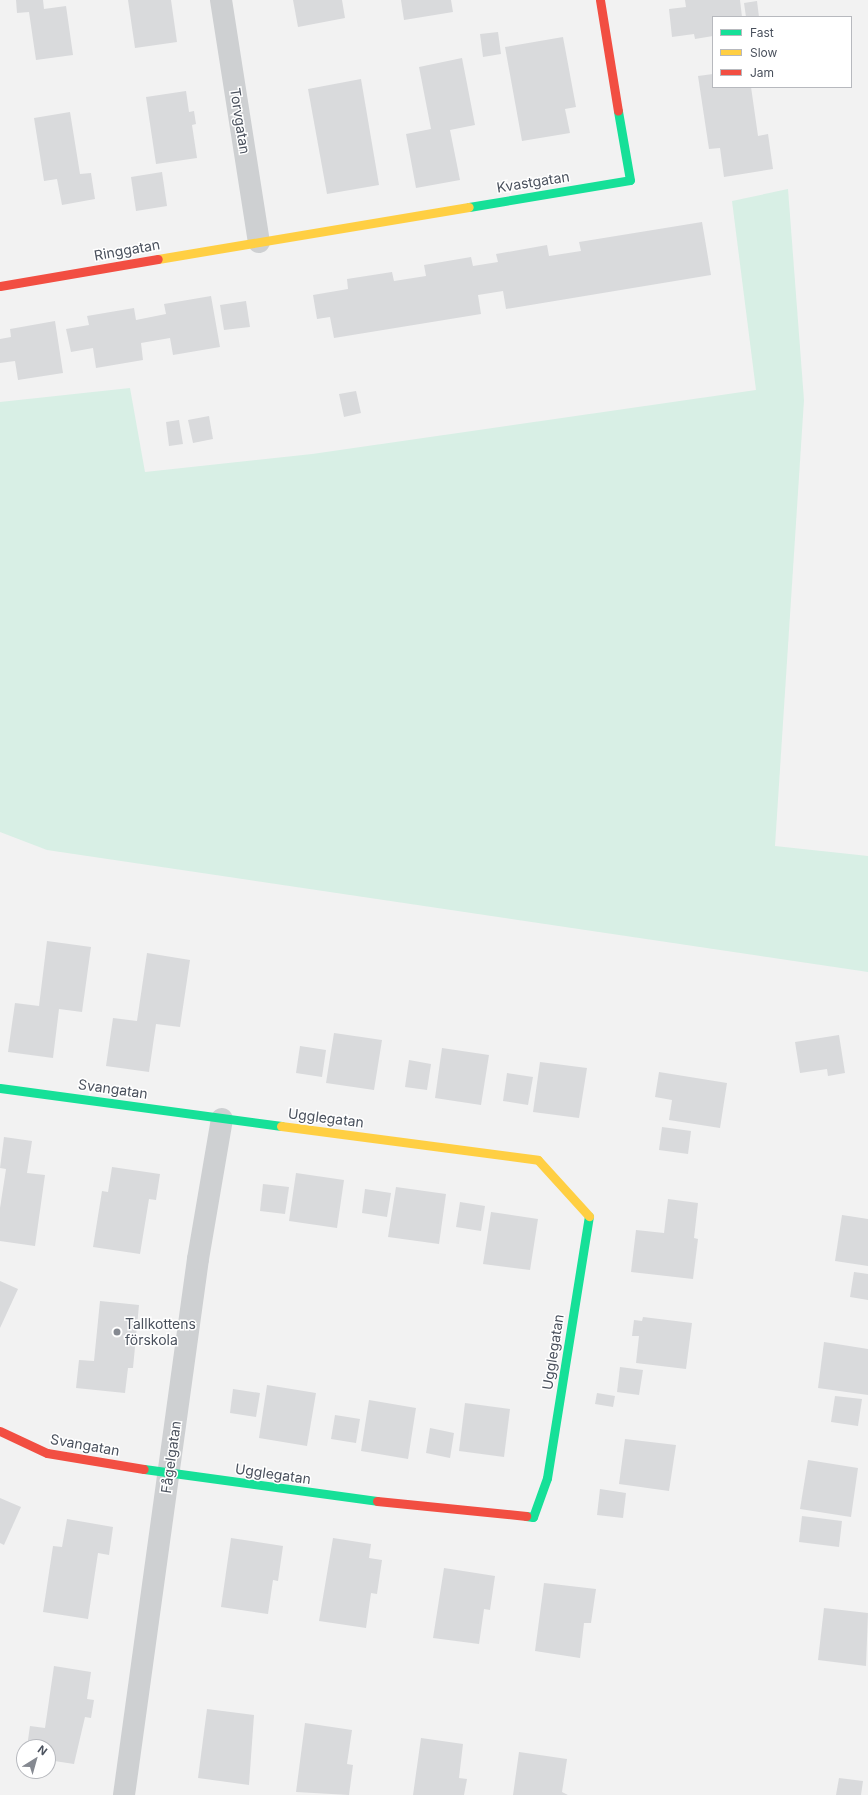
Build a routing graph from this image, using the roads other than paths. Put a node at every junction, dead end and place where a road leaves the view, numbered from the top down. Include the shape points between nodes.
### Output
1 (221, 0) edge
2 (600, 0) edge
3 (259, 242) junction
4 (0, 286) edge
5 (0, 1088) edge
6 (222, 1119) junction
7 (0, 1431) edge
8 (169, 1473) junction
9 (124, 1795) edge

1 - 3 street, Torvgatan
2 - 3 street, Kvastgatan via 630,180
3 - 4 street, Ringgatan
5 - 6 street, Svangatan
6 - 8 street, Fågelgatan via 198,1259
6 - 8 street, Ugglegatan via 538,1160 590,1213 547,1478 533,1518 346,1498
7 - 8 street, Svangatan via 47,1453
8 - 9 street, Fågelgatan

